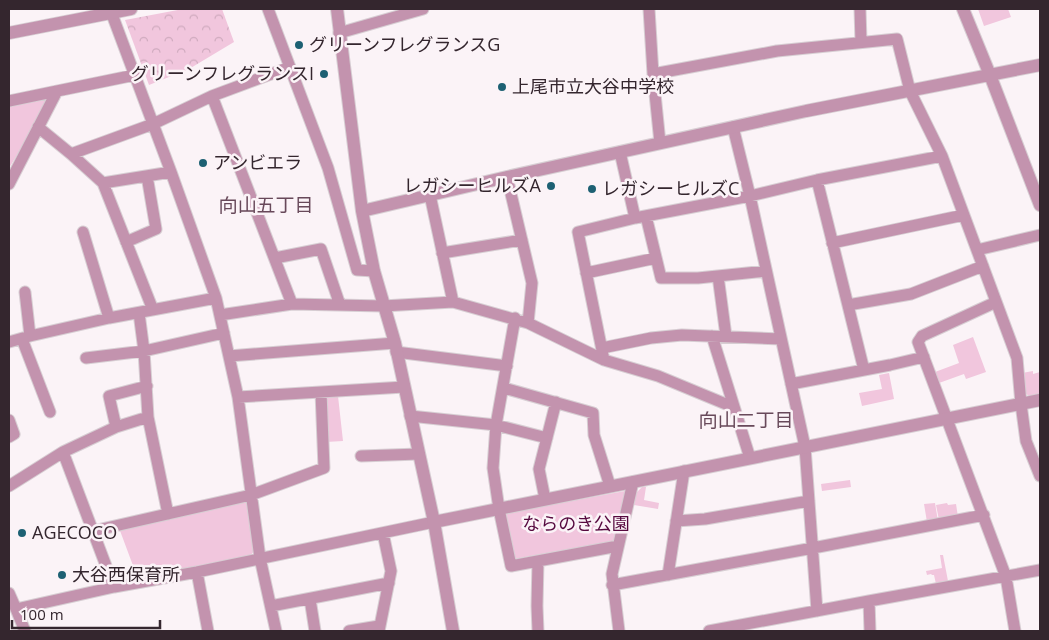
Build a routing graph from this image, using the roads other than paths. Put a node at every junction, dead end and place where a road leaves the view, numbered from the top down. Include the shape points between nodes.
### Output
1 (131, 9) edge
2 (268, 9) edge
3 (336, 9) edge
4 (423, 9) edge
5 (650, 9) edge
6 (860, 9) edge
7 (963, 9) edge
8 (111, 11) edge
9 (9, 33) edge
10 (339, 33) junction
11 (860, 42) junction
12 (290, 67) junction
13 (1040, 67) edge
14 (653, 74) junction
15 (135, 75) junction
16 (990, 75) junction
17 (57, 91) junction
18 (910, 91) junction
19 (212, 96) junction
20 (9, 101) edge
21 (152, 124) junction
22 (733, 127) junction
23 (38, 128) junction
24 (660, 143) junction
25 (620, 152) junction
26 (71, 154) junction
27 (942, 156) junction
28 (171, 172) junction
29 (147, 176) junction
30 (507, 177) junction
31 (816, 180) junction
32 (103, 183) junction
33 (9, 184) edge
34 (430, 195) junction
35 (750, 196) junction
36 (1040, 205) edge
37 (362, 211) junction
38 (964, 215) junction
39 (640, 217) junction
40 (83, 232) dead end
41 (1040, 234) edge
42 (522, 240) junction
43 (126, 242) junction
44 (832, 243) junction
45 (977, 250) junction
46 (442, 253) junction
47 (275, 258) junction
48 (656, 258) junction
49 (983, 266) junction
50 (374, 271) junction
51 (766, 271) junction
52 (586, 273) junction
53 (718, 276) junction
54 (25, 292) dead end
55 (216, 298) junction
56 (453, 302) junction
57 (996, 302) junction
58 (292, 304) junction
59 (340, 305) junction
60 (848, 305) junction
61 (383, 306) junction
62 (153, 310) junction
63 (139, 312) junction
64 (220, 315) junction
65 (109, 318) junction
66 (515, 318) junction
67 (528, 323) junction
68 (224, 333) junction
69 (712, 336) junction
70 (726, 336) junction
71 (26, 337) junction
72 (781, 339) junction
73 (9, 342) edge
74 (395, 347) junction
75 (602, 348) junction
76 (144, 352) junction
77 (229, 356) junction
78 (924, 357) junction
79 (86, 358) dead end
80 (604, 360) junction
81 (507, 366) junction
82 (864, 370) junction
83 (792, 384) junction
84 (147, 386) junction
85 (404, 387) junction
86 (504, 388) junction
87 (321, 392) junction
88 (238, 397) junction
89 (1040, 400) edge
90 (556, 402) junction
91 (1021, 404) junction
92 (733, 407) junction
93 (50, 412) dead end
94 (410, 416) junction
95 (148, 418) junction
96 (9, 420) edge
97 (948, 420) junction
98 (496, 425) junction
99 (116, 427) junction
100 (9, 438) edge
101 (547, 438) junction
102 (805, 447) junction
103 (63, 452) junction
104 (419, 454) junction
105 (361, 456) dead end
106 (750, 458) junction
107 (684, 472) junction
108 (1040, 476) edge
109 (633, 482) junction
110 (9, 486) edge
111 (610, 486) junction
112 (251, 495) junction
113 (545, 499) junction
114 (809, 501) junction
115 (499, 509) junction
116 (168, 514) junction
117 (984, 515) junction
118 (676, 521) junction
119 (434, 522) junction
120 (93, 532) junction
121 (383, 533) junction
122 (618, 546) junction
123 (813, 548) junction
124 (260, 558) junction
125 (538, 561) junction
126 (1040, 570) edge
127 (197, 572) junction
128 (668, 574) junction
129 (1006, 576) junction
130 (389, 583) junction
131 (612, 585) junction
132 (114, 587) junction
133 (9, 593) edge
134 (310, 598) junction
135 (869, 601) junction
136 (271, 606) junction
137 (16, 609) junction
138 (817, 610) junction
139 (379, 629) edge
140 (205, 630) edge
141 (271, 630) edge
142 (24, 631) edge
143 (315, 631) edge
144 (349, 631) edge
145 (453, 631) edge
146 (538, 631) edge
147 (619, 631) edge
148 (709, 631) edge
149 (870, 631) edge
150 (1015, 631) edge

1 - 8 street
2 - 12 street
3 - 10 street
4 - 10 street
5 - 14 street
6 - 11 street
7 - 16 street
8 - 9 street
8 - 15 street
10 - 37 street
11 - 14 street via 777,51
11 - 18 street via 897,39
12 - 19 street
12 - 50 street via 328,168 357,270
13 - 16 street
14 - 24 street
15 - 17 street
15 - 21 street
16 - 18 street
16 - 36 street
17 - 20 street
17 - 23 street
18 - 22 street
18 - 27 street
19 - 21 street
19 - 47 street
21 - 26 street
21 - 28 street
22 - 24 street
22 - 35 street
23 - 26 street
23 - 33 street
24 - 25 street
25 - 30 street
25 - 39 street
26 - 32 street
27 - 31 street
27 - 38 street
28 - 29 street
28 - 55 street
29 - 32 street
29 - 43 street via 156,228
30 - 34 street
30 - 42 street
31 - 35 street
31 - 44 street
32 - 43 street
34 - 37 street
34 - 46 street
35 - 39 street
35 - 51 street
37 - 50 street
38 - 44 street
38 - 45 street
39 - 48 street
39 - 52 street via 578,232
40 - 65 street
41 - 45 street
42 - 46 street
42 - 67 street via 532,283
43 - 62 street
44 - 60 street
45 - 49 street
46 - 56 street
47 - 58 street
47 - 59 street via 321,249
48 - 52 street
48 - 53 street via 661,278
49 - 57 street
49 - 60 street via 912,294
50 - 61 street
51 - 53 street
51 - 72 street
52 - 75 street
53 - 70 street
54 - 71 street
55 - 62 street
55 - 64 street
56 - 61 street
56 - 66 street
57 - 78 street via 922,336 918,342
57 - 91 street via 1017,358
58 - 59 street
58 - 64 street
59 - 61 street
60 - 82 street
61 - 74 street
62 - 63 street
63 - 65 street
63 - 76 street
64 - 68 street
65 - 71 street
66 - 67 street
66 - 81 street
67 - 80 street
68 - 76 street
68 - 77 street
69 - 70 street
69 - 75 street via 651,338
69 - 92 street
70 - 72 street
71 - 73 street
71 - 93 street
72 - 83 street
74 - 77 street
74 - 81 street
74 - 85 street
75 - 80 street
76 - 79 street
76 - 84 street
77 - 88 street
78 - 82 street
78 - 97 street
80 - 92 street via 658,376
81 - 86 street
82 - 83 street
83 - 102 street
84 - 95 street
84 - 99 street via 109,396
85 - 87 street
85 - 94 street
86 - 90 street
86 - 98 street
87 - 88 street
87 - 112 street via 324,468
88 - 112 street
89 - 91 street
90 - 101 street
90 - 111 street via 593,413 594,435
91 - 97 street
91 - 108 street via 1026,441
92 - 106 street
94 - 98 street
94 - 104 street
95 - 99 street
95 - 116 street
96 - 100 street via 14,434
97 - 102 street
97 - 117 street
98 - 101 street
98 - 115 street via 493,468
99 - 103 street
101 - 113 street via 539,469
102 - 106 street
102 - 114 street
103 - 110 street
103 - 120 street
104 - 105 street
104 - 119 street
106 - 107 street
107 - 109 street
107 - 118 street
109 - 111 street
109 - 122 street
111 - 113 street
112 - 116 street
112 - 124 street
113 - 115 street
114 - 118 street
114 - 123 street
115 - 119 street
115 - 125 street via 511,566
116 - 120 street
117 - 123 street
117 - 129 street
118 - 128 street
119 - 121 street
119 - 145 street
120 - 132 street
121 - 124 street
121 - 130 street via 391,571
122 - 125 street
122 - 131 street
123 - 128 street
123 - 138 street
124 - 127 street
124 - 136 street
125 - 146 street
126 - 129 street
127 - 132 street
127 - 140 street
128 - 131 street
129 - 135 street
129 - 150 street
130 - 134 street
130 - 139 street
131 - 147 street
132 - 137 street
133 - 137 street
134 - 136 street
134 - 143 street
135 - 138 street
135 - 149 street
136 - 141 street
137 - 142 street
138 - 148 street
139 - 144 street

